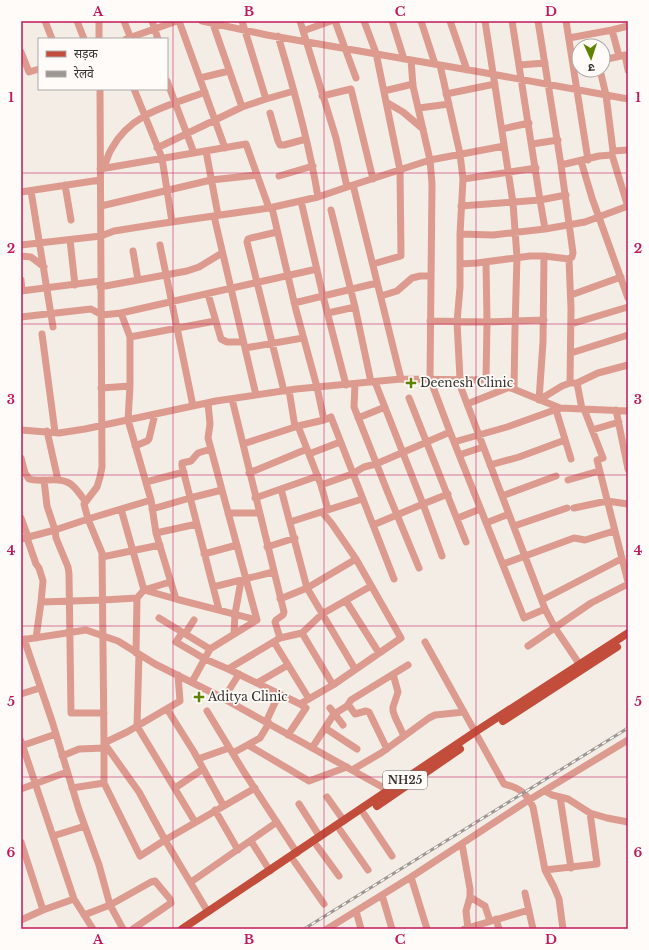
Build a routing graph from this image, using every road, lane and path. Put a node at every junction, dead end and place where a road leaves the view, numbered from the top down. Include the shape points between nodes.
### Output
1 (45, 21) edge
2 (77, 21) edge
3 (99, 21) edge
4 (124, 21) edge
5 (152, 21) edge
6 (178, 21) edge
7 (202, 21) edge
8 (242, 21) edge
9 (300, 21) edge
10 (331, 21) edge
11 (335, 21) edge
12 (364, 21) edge
13 (392, 21) edge
14 (421, 21) edge
15 (450, 21) edge
16 (485, 21) edge
17 (512, 21) edge
18 (538, 21) edge
19 (566, 21) edge
20 (212, 22) edge
21 (625, 24) edge
22 (155, 29) junction
23 (245, 30) junction
24 (612, 30) junction
25 (303, 31) junction
26 (278, 36) junction
27 (52, 38) edge
28 (84, 38) edge
29 (99, 38) edge
30 (129, 38) edge
31 (158, 38) edge
32 (569, 38) junction
33 (306, 42) junction
34 (571, 46) edge
35 (346, 48) junction
36 (21, 52) edge
37 (376, 53) junction
38 (619, 56) junction
39 (611, 58) edge
40 (22, 59) edge
41 (407, 59) junction
42 (545, 63) junction
43 (438, 65) junction
44 (519, 65) junction
45 (38, 69) edge
46 (229, 70) junction
47 (467, 70) junction
48 (628, 70) edge
49 (493, 74) junction
50 (200, 78) junction
51 (356, 78) dead end
52 (577, 78) edge
53 (602, 78) edge
54 (521, 79) junction
55 (168, 84) edge
56 (413, 84) junction
57 (495, 84) junction
58 (549, 85) junction
59 (100, 90) edge
60 (134, 90) edge
61 (294, 90) junction
62 (578, 90) junction
63 (384, 91) junction
64 (205, 92) junction
65 (446, 94) junction
66 (606, 95) junction
67 (322, 96) junction
68 (266, 99) junction
69 (628, 99) edge
70 (386, 102) junction
71 (175, 103) junction
72 (449, 104) junction
73 (242, 107) junction
74 (419, 108) junction
75 (270, 113) dead end
76 (144, 115) junction
77 (214, 119) junction
78 (529, 123) junction
79 (502, 128) junction
80 (423, 129) junction
81 (187, 134) junction
82 (306, 139) junction
83 (558, 140) junction
84 (532, 144) junction
85 (504, 146) junction
86 (157, 148) junction
87 (225, 148) junction
88 (628, 150) edge
89 (206, 151) junction
90 (194, 153) junction
91 (612, 153) junction
92 (460, 154) junction
93 (162, 158) junction
94 (430, 160) junction
95 (584, 161) junction
96 (562, 165) junction
97 (313, 166) junction
98 (536, 168) junction
99 (102, 169) junction
100 (400, 170) junction
101 (509, 172) junction
102 (257, 175) junction
103 (279, 176) dead end
104 (373, 179) junction
105 (463, 179) junction
106 (100, 180) junction
107 (211, 180) junction
108 (65, 185) junction
109 (350, 186) junction
110 (31, 191) junction
111 (167, 191) junction
112 (21, 192) edge
113 (566, 195) junction
114 (318, 196) junction
115 (540, 200) junction
116 (300, 201) junction
117 (513, 202) junction
118 (101, 206) junction
119 (461, 206) junction
120 (628, 206) edge
121 (270, 208) junction
122 (331, 210) dead end
123 (216, 215) junction
124 (599, 216) junction
125 (71, 220) dead end
126 (172, 222) junction
127 (570, 224) junction
128 (545, 229) junction
129 (277, 232) junction
130 (515, 233) junction
131 (460, 234) junction
132 (101, 236) junction
133 (70, 240) junction
134 (40, 243) junction
135 (21, 245) edge
136 (160, 245) dead end
137 (132, 251) dead end
138 (222, 253) junction
139 (21, 256) edge
140 (544, 256) junction
141 (517, 257) junction
142 (569, 259) junction
143 (486, 262) junction
144 (373, 264) junction
145 (460, 264) junction
146 (44, 267) junction
147 (317, 269) junction
148 (166, 276) junction
149 (288, 276) junction
150 (430, 276) junction
151 (621, 277) junction
152 (21, 280) edge
153 (138, 280) junction
154 (257, 283) junction
155 (378, 283) junction
156 (100, 284) junction
157 (75, 285) junction
158 (48, 288) junction
159 (230, 289) junction
160 (351, 289) junction
161 (22, 291) edge
162 (208, 294) junction
163 (571, 295) junction
164 (324, 296) junction
165 (381, 296) junction
166 (628, 298) edge
167 (172, 302) junction
168 (294, 303) junction
169 (628, 306) edge
170 (355, 307) junction
171 (121, 313) junction
172 (328, 313) junction
173 (51, 314) junction
174 (102, 315) junction
175 (21, 317) edge
176 (544, 320) junction
177 (215, 321) junction
178 (430, 321) junction
179 (458, 321) junction
180 (515, 321) junction
181 (488, 322) junction
182 (571, 324) junction
183 (53, 327) dead end
184 (177, 328) junction
185 (42, 334) dead end
186 (628, 335) edge
187 (130, 337) junction
188 (303, 338) junction
189 (273, 344) junction
190 (244, 345) junction
191 (571, 353) junction
192 (628, 365) edge
193 (401, 379) junction
194 (430, 379) junction
195 (459, 380) junction
196 (486, 380) junction
197 (373, 382) junction
198 (574, 383) junction
199 (346, 384) junction
200 (355, 384) junction
201 (130, 386) junction
202 (317, 387) junction
203 (101, 388) junction
204 (512, 388) junction
205 (287, 391) junction
206 (256, 395) junction
207 (409, 398) dead end
208 (232, 399) junction
209 (540, 400) junction
210 (208, 403) junction
211 (467, 404) junction
212 (193, 406) junction
213 (385, 407) junction
214 (558, 409) junction
215 (583, 409) junction
216 (616, 410) junction
217 (628, 411) edge
218 (155, 414) junction
219 (358, 418) junction
220 (128, 420) junction
221 (324, 420) junction
222 (618, 422) junction
223 (100, 426) junction
224 (297, 426) junction
225 (21, 430) edge
226 (592, 430) junction
227 (46, 431) junction
228 (55, 432) junction
229 (450, 432) junction
230 (479, 435) junction
231 (565, 440) junction
232 (340, 442) junction
233 (427, 442) junction
234 (454, 442) junction
235 (242, 444) junction
236 (135, 446) junction
237 (483, 447) junction
238 (211, 449) junction
239 (308, 452) junction
240 (402, 452) junction
241 (459, 455) junction
242 (21, 458) edge
243 (571, 459) dead end
244 (376, 464) junction
245 (490, 465) junction
246 (628, 469) edge
247 (599, 471) junction
248 (184, 472) junction
249 (249, 473) junction
250 (352, 474) junction
251 (318, 476) junction
252 (556, 476) dead end
253 (24, 480) edge
254 (44, 480) junction
255 (58, 480) junction
256 (568, 480) dead end
257 (146, 482) junction
258 (321, 485) junction
259 (281, 488) junction
260 (222, 490) junction
261 (448, 494) junction
262 (502, 496) junction
263 (190, 498) junction
264 (255, 498) junction
265 (362, 499) junction
266 (151, 500) junction
267 (85, 501) junction
268 (606, 501) junction
269 (423, 504) junction
270 (628, 504) edge
271 (121, 509) junction
272 (152, 509) junction
273 (480, 509) junction
274 (325, 511) junction
275 (228, 513) junction
276 (259, 513) junction
277 (509, 514) junction
278 (397, 516) junction
279 (21, 518) edge
280 (458, 518) junction
281 (88, 519) junction
282 (290, 522) junction
283 (486, 523) junction
284 (197, 524) junction
285 (373, 525) junction
286 (514, 526) junction
287 (55, 530) junction
288 (614, 532) junction
289 (156, 533) junction
290 (25, 538) edge
291 (295, 538) junction
292 (466, 542) dead end
293 (160, 545) junction
294 (237, 545) junction
295 (267, 547) junction
296 (132, 550) junction
297 (204, 554) junction
298 (102, 556) junction
299 (442, 556) dead end
300 (526, 556) junction
301 (621, 559) junction
302 (356, 560) junction
303 (503, 564) junction
304 (419, 568) dead end
305 (273, 572) junction
306 (394, 579) dead end
307 (243, 580) junction
308 (170, 582) junction
309 (628, 583) edge
310 (371, 586) junction
311 (213, 587) junction
312 (307, 588) junction
313 (144, 590) junction
314 (137, 598) junction
315 (176, 599) junction
316 (280, 599) junction
317 (69, 600) junction
318 (103, 600) junction
319 (542, 600) junction
320 (346, 601) junction
321 (41, 602) junction
322 (545, 609) junction
323 (218, 610) junction
324 (234, 614) junction
325 (322, 614) junction
326 (159, 618) dead end
327 (194, 620) dead end
328 (257, 620) junction
329 (555, 628) junction
330 (70, 632) junction
331 (183, 633) junction
332 (234, 633) junction
333 (302, 633) junction
334 (628, 633) edge
335 (104, 636) junction
336 (36, 638) junction
337 (23, 640) edge
338 (277, 640) junction
339 (628, 640) edge
340 (425, 642) dead end
341 (528, 646) dead end
342 (210, 649) junction
343 (138, 653) junction
344 (379, 653) junction
345 (205, 659) junction
346 (288, 665) junction
347 (408, 665) dead end
348 (580, 665) junction
349 (228, 669) junction
350 (355, 669) junction
351 (239, 674) junction
352 (393, 674) junction
353 (178, 675) junction
354 (192, 682) junction
355 (257, 683) junction
356 (333, 685) junction
357 (40, 688) junction
358 (21, 694) edge
359 (279, 694) junction
360 (224, 698) junction
361 (309, 699) junction
362 (300, 704) junction
363 (347, 706) junction
364 (167, 709) junction
365 (207, 711) dead end
366 (332, 711) junction
367 (464, 712) junction
368 (104, 713) junction
369 (267, 723) junction
370 (343, 725) dead end
371 (137, 726) junction
372 (325, 728) junction
373 (56, 734) junction
374 (288, 735) junction
375 (477, 735) junction
376 (404, 736) junction
377 (628, 740) edge
378 (21, 744) edge
379 (248, 745) junction
380 (104, 746) junction
381 (312, 748) junction
382 (356, 748) dead end
383 (386, 749) junction
384 (231, 751) junction
385 (62, 756) junction
386 (198, 759) junction
387 (203, 768) junction
388 (349, 768) junction
389 (67, 772) junction
390 (104, 783) junction
391 (35, 784) junction
392 (72, 788) junction
393 (175, 788) junction
394 (255, 788) junction
395 (21, 789) edge
396 (545, 790) junction
397 (392, 792) junction
398 (327, 797) dead end
399 (560, 797) junction
400 (530, 800) junction
401 (299, 804) dead end
402 (223, 805) junction
403 (215, 810) junction
404 (590, 813) junction
405 (364, 814) junction
406 (344, 821) junction
407 (195, 822) junction
408 (277, 822) junction
409 (628, 822) edge
410 (85, 826) junction
411 (340, 830) junction
412 (53, 836) junction
413 (320, 837) junction
414 (165, 840) junction
415 (250, 841) junction
416 (21, 842) edge
417 (462, 844) junction
418 (317, 846) junction
419 (238, 850) junction
420 (392, 856) dead end
421 (296, 857) junction
422 (571, 868) junction
423 (368, 870) dead end
424 (545, 870) junction
425 (270, 871) junction
426 (339, 876) dead end
427 (411, 877) junction
428 (190, 882) junction
429 (525, 893) dead end
430 (382, 895) junction
431 (470, 897) junction
432 (74, 899) junction
433 (324, 904) dead end
434 (110, 905) junction
435 (43, 910) junction
436 (529, 910) junction
437 (356, 911) junction
438 (208, 912) junction
439 (84, 916) junction
440 (21, 920) edge
441 (493, 920) junction
442 (331, 928) edge
443 (93, 929) edge
444 (123, 929) edge
445 (133, 929) edge
446 (182, 929) edge
447 (192, 929) edge
448 (361, 929) edge
449 (392, 929) edge
450 (427, 929) edge
451 (467, 929) edge
452 (499, 929) edge
453 (533, 929) edge
454 (563, 929) edge

1 - 27 street
2 - 28 street
3 - 29 street
4 - 30 street
5 - 22 street
6 - 22 street
6 - 50 street
7 - 20 street
8 - 23 street
9 - 25 street
10 - 25 street
11 - 35 street
12 - 37 street
13 - 41 street
14 - 43 street
15 - 47 street
16 - 49 street
17 - 44 street
18 - 42 street
19 - 32 street
20 - 23 street
20 - 46 street
21 - 24 street
22 - 30 street
22 - 31 street
23 - 26 street
23 - 68 street
24 - 32 street
24 - 38 street
25 - 33 street
26 - 33 street
26 - 61 street
32 - 34 street
33 - 35 street
33 - 67 street
35 - 37 street
35 - 51 street
36 - 40 street
37 - 41 street
37 - 63 street
38 - 39 street
38 - 48 street via 625,55
40 - 45 street via 29,72
41 - 43 street
41 - 56 street
42 - 44 street
42 - 58 street
43 - 47 street
43 - 65 street
44 - 54 street
46 - 50 street
46 - 73 street
47 - 49 street
49 - 54 street
49 - 57 street
50 - 64 street
52 - 62 street
53 - 66 street
54 - 58 street
54 - 78 street
55 - 71 street
56 - 63 street
56 - 74 street
57 - 65 street
57 - 79 street
58 - 62 street
58 - 83 street
59 - 99 street
60 - 76 street
61 - 68 street
61 - 82 street
62 - 66 street
62 - 95 street
63 - 70 street
64 - 71 street
64 - 77 street
65 - 72 street
66 - 69 street
66 - 91 street
67 - 104 street via 351,89
67 - 109 street
68 - 73 street
70 - 80 street
70 - 100 street
71 - 76 street
71 - 81 street
72 - 74 street
72 - 92 street
73 - 77 street
74 - 80 street
75 - 82 street via 280,145
76 - 86 street
76 - 99 street via 118,139
77 - 81 street
77 - 87 street
78 - 79 street
78 - 84 street
79 - 85 street
80 - 94 street
81 - 86 street
81 - 90 street
82 - 97 street
83 - 84 street
83 - 96 street
84 - 98 street
85 - 92 street
85 - 101 street
86 - 93 street
87 - 89 street
87 - 102 street via 246,144
88 - 91 street
89 - 90 street
89 - 107 street
90 - 93 street
91 - 95 street
91 - 120 street
92 - 94 street
92 - 105 street
93 - 99 street
93 - 111 street
94 - 100 street
94 - 150 street
95 - 96 street
95 - 124 street
96 - 113 street
97 - 103 street
97 - 114 street
98 - 101 street
98 - 115 street
99 - 106 street
100 - 104 street
100 - 144 street via 401,256
101 - 105 street
101 - 117 street
102 - 107 street
102 - 121 street
104 - 109 street
105 - 119 street
106 - 108 street
106 - 118 street
107 - 111 street
107 - 123 street
108 - 110 street
108 - 125 street
109 - 114 street
109 - 144 street
110 - 112 street
110 - 134 street
111 - 118 street
111 - 126 street
113 - 115 street
113 - 127 street
114 - 116 street
115 - 117 street
115 - 128 street
116 - 121 street
116 - 147 street
117 - 119 street
117 - 130 street
118 - 132 street
119 - 131 street
120 - 124 street
121 - 123 street
121 - 129 street
122 - 160 street
123 - 126 street
123 - 138 street
124 - 127 street via 585,222
124 - 151 street
126 - 132 street via 114,231
127 - 128 street
127 - 142 street via 574,253
128 - 130 street
129 - 149 street
129 - 154 street via 248,239
130 - 131 street
130 - 141 street
131 - 145 street
132 - 133 street
132 - 156 street
133 - 134 street
133 - 157 street
134 - 135 street
134 - 146 street
136 - 148 street
137 - 153 street
138 - 148 street via 193,270
138 - 159 street
139 - 146 street via 31,257
140 - 141 street
140 - 142 street
140 - 176 street
141 - 143 street
141 - 180 street
142 - 163 street
143 - 145 street
143 - 181 street
144 - 155 street
145 - 179 street
146 - 158 street
147 - 149 street
147 - 164 street
148 - 153 street
148 - 167 street
149 - 154 street
149 - 168 street
150 - 165 street via 412,278 397,291
150 - 178 street
151 - 163 street
151 - 166 street
152 - 161 street
153 - 156 street
154 - 159 street
154 - 189 street
155 - 160 street
155 - 165 street
156 - 157 street
156 - 174 street
157 - 158 street
158 - 161 street
158 - 173 street
159 - 162 street
159 - 190 street
160 - 164 street
160 - 170 street
162 - 167 street
162 - 177 street
163 - 182 street
164 - 168 street
164 - 172 street
165 - 193 street
167 - 171 street
167 - 184 street
168 - 188 street
169 - 182 street
170 - 172 street
170 - 197 street
171 - 174 street
171 - 187 street
172 - 199 street
173 - 174 street via 91,309
173 - 175 street
173 - 183 street
174 - 203 street
176 - 180 street
176 - 209 street
177 - 184 street
177 - 190 street via 222,341
178 - 179 street
178 - 194 street
179 - 181 street
179 - 195 street
180 - 181 street
180 - 204 street
181 - 196 street
182 - 191 street
184 - 187 street
184 - 212 street
185 - 228 street
186 - 191 street
187 - 201 street
188 - 189 street
188 - 202 street
189 - 190 street
189 - 205 street
190 - 206 street
191 - 198 street
192 - 198 street
193 - 194 street
193 - 197 street
194 - 195 street
194 - 229 street
195 - 196 street
195 - 211 street
196 - 204 street
197 - 200 street
197 - 213 street
198 - 209 street via 562,386
198 - 215 street
199 - 200 street
199 - 202 street
200 - 219 street via 354,407
201 - 203 street
201 - 220 street
202 - 205 street
202 - 221 street
203 - 223 street
204 - 209 street
204 - 211 street
205 - 206 street
205 - 224 street
206 - 208 street
207 - 233 street
208 - 210 street
208 - 235 street
209 - 214 street
210 - 212 street
210 - 238 street via 208,435
211 - 230 street
212 - 218 street
213 - 219 street
213 - 240 street
214 - 215 street
214 - 230 street
214 - 231 street
215 - 216 street
215 - 226 street
216 - 217 street
216 - 222 street
218 - 220 street
218 - 236 street via 149,439
219 - 244 street
220 - 223 street
220 - 236 street
221 - 224 street
221 - 232 street via 331,417
222 - 226 street
222 - 246 street
223 - 228 street
223 - 267 street via 100,478 93,493
224 - 235 street
224 - 239 street
225 - 227 street
226 - 247 street via 602,458 597,460
227 - 228 street
227 - 255 street
229 - 233 street
229 - 234 street
230 - 234 street
230 - 237 street
231 - 243 street
231 - 245 street
232 - 239 street
232 - 250 street
233 - 240 street
233 - 261 street
234 - 241 street
235 - 249 street
236 - 257 street
237 - 241 street
237 - 245 street
238 - 248 street via 198,453 191,461 182,463
238 - 260 street
239 - 249 street
239 - 251 street
240 - 244 street
240 - 269 street
241 - 273 street
242 - 253 street
244 - 250 street
244 - 278 street
245 - 262 street
247 - 256 street
247 - 268 street
248 - 257 street
248 - 263 street
249 - 264 street
250 - 258 street
250 - 265 street
251 - 258 street
251 - 259 street
252 - 262 street
253 - 254 street
254 - 255 street
254 - 287 street via 46,500
255 - 267 street via 72,485
257 - 266 street
258 - 274 street
259 - 264 street
259 - 282 street
260 - 263 street
260 - 275 street
261 - 269 street
261 - 280 street
262 - 277 street
263 - 272 street
263 - 284 street
264 - 276 street
265 - 274 street
265 - 285 street
266 - 271 street
266 - 272 street
267 - 281 street via 84,508
268 - 270 street
268 - 286 street via 570,508
268 - 288 street
269 - 278 street
269 - 299 street
271 - 281 street
271 - 296 street
272 - 289 street
273 - 280 street
273 - 283 street
274 - 282 street
274 - 302 street
275 - 276 street
275 - 294 street
276 - 295 street
277 - 283 street
277 - 286 street
278 - 285 street
278 - 304 street
279 - 290 street
280 - 292 street
281 - 287 street
281 - 298 street
282 - 291 street
283 - 303 street
284 - 289 street
284 - 297 street
285 - 306 street
286 - 300 street
287 - 290 street
287 - 317 street via 68,567
288 - 300 street via 585,540 574,538
288 - 301 street
289 - 293 street
290 - 321 street via 43,581
291 - 295 street
291 - 312 street
293 - 296 street
293 - 308 street
294 - 297 street
294 - 307 street
295 - 305 street
296 - 298 street
296 - 313 street
297 - 311 street
298 - 318 street
300 - 303 street
300 - 319 street
301 - 309 street
301 - 319 street
302 - 310 street
302 - 312 street
303 - 322 street via 524,618
305 - 307 street
305 - 316 street
307 - 311 street
307 - 324 street
307 - 328 street
308 - 313 street
308 - 315 street
309 - 329 street via 591,603
310 - 320 street
310 - 344 street via 400,636 399,640
311 - 323 street
312 - 316 street
312 - 325 street
313 - 314 street
313 - 315 street
314 - 318 street
314 - 343 street
315 - 323 street
316 - 338 street via 284,614 275,622
317 - 318 street
317 - 321 street
317 - 330 street
318 - 335 street
319 - 322 street
320 - 325 street
320 - 344 street
321 - 336 street
322 - 329 street
323 - 324 street
324 - 328 street
324 - 332 street
325 - 333 street
325 - 350 street
326 - 331 street
327 - 331 street
328 - 332 street
329 - 341 street
329 - 348 street
330 - 335 street via 86,630
330 - 336 street
330 - 368 street via 71,713
331 - 342 street
331 - 345 street via 176,642
332 - 342 street
333 - 338 street
333 - 356 street
334 - 348 main road, NH25
335 - 343 street
335 - 368 street
336 - 337 street
337 - 357 street
338 - 346 street
338 - 349 street
339 - 375 main road, NH25
340 - 367 street
342 - 345 street
343 - 353 street
343 - 371 street
344 - 350 street
345 - 349 street
345 - 354 street
346 - 355 street
346 - 361 street
347 - 352 street
348 - 375 main road, NH25
349 - 351 street
350 - 356 street
351 - 355 street
351 - 360 street
352 - 363 street via 351,700
352 - 376 street via 398,692 393,712
353 - 354 street
353 - 364 street via 180,701
354 - 360 street
355 - 359 street
356 - 361 street
357 - 358 street
357 - 373 street
359 - 362 street
359 - 369 street
360 - 369 street
361 - 362 street
362 - 374 street via 306,708
363 - 366 street
363 - 383 street via 357,714 369,712
364 - 371 street
364 - 386 street
365 - 384 street
366 - 370 street
366 - 372 street
367 - 375 street
367 - 376 street via 432,716
368 - 380 street
369 - 374 street
369 - 379 street via 260,738
371 - 380 street
371 - 393 street
372 - 381 street
372 - 382 street
373 - 378 street
373 - 385 street
374 - 381 street
375 - 397 main road, NH25
375 - 400 street via 504,784 519,788
376 - 383 street
377 - 396 street
378 - 391 street
379 - 384 street
379 - 388 street via 309,781
380 - 385 street via 79,749
380 - 390 street
380 - 414 street via 139,792
381 - 388 street
383 - 388 street
384 - 386 street
384 - 394 street
385 - 389 street
386 - 387 street
387 - 393 street
387 - 402 street
388 - 397 street
389 - 391 street
389 - 392 street
390 - 392 street
390 - 414 street via 140,856
391 - 395 street
391 - 412 street
392 - 410 street
393 - 407 street
394 - 402 street
394 - 408 street
396 - 399 street
396 - 400 street
397 - 405 main road, NH25
397 - 406 main road, NH25
398 - 406 street
399 - 404 street
399 - 422 street
400 - 417 street
400 - 424 street
401 - 413 street
402 - 403 street
403 - 407 street
403 - 419 street
404 - 409 street
404 - 422 street via 597,864
405 - 411 main road, NH25
405 - 420 street
406 - 413 main road, NH25
407 - 414 street
408 - 415 street
408 - 421 street
410 - 412 street
410 - 434 street
411 - 418 main road, NH25
411 - 423 street
412 - 432 street
413 - 421 main road, NH25
414 - 428 street
415 - 419 street
415 - 425 street
416 - 435 street
417 - 427 street
417 - 431 street
418 - 421 main road, NH25
418 - 426 street
419 - 428 street
421 - 425 main road, NH25
421 - 433 street
421 - 447 main road, NH25
422 - 424 street
424 - 454 street via 559,899
425 - 438 main road, NH25
427 - 430 street
427 - 450 street
428 - 438 street
429 - 436 street
430 - 437 street
430 - 449 street
431 - 441 street via 485,906
431 - 451 street via 467,907
432 - 435 street
432 - 439 street
434 - 439 street
434 - 444 street
434 - 445 street via 151,882 158,882 170,903
435 - 440 street
436 - 441 street
436 - 453 street
437 - 442 street
437 - 448 street
438 - 446 main road, NH25
439 - 443 street
441 - 451 street
441 - 452 street

